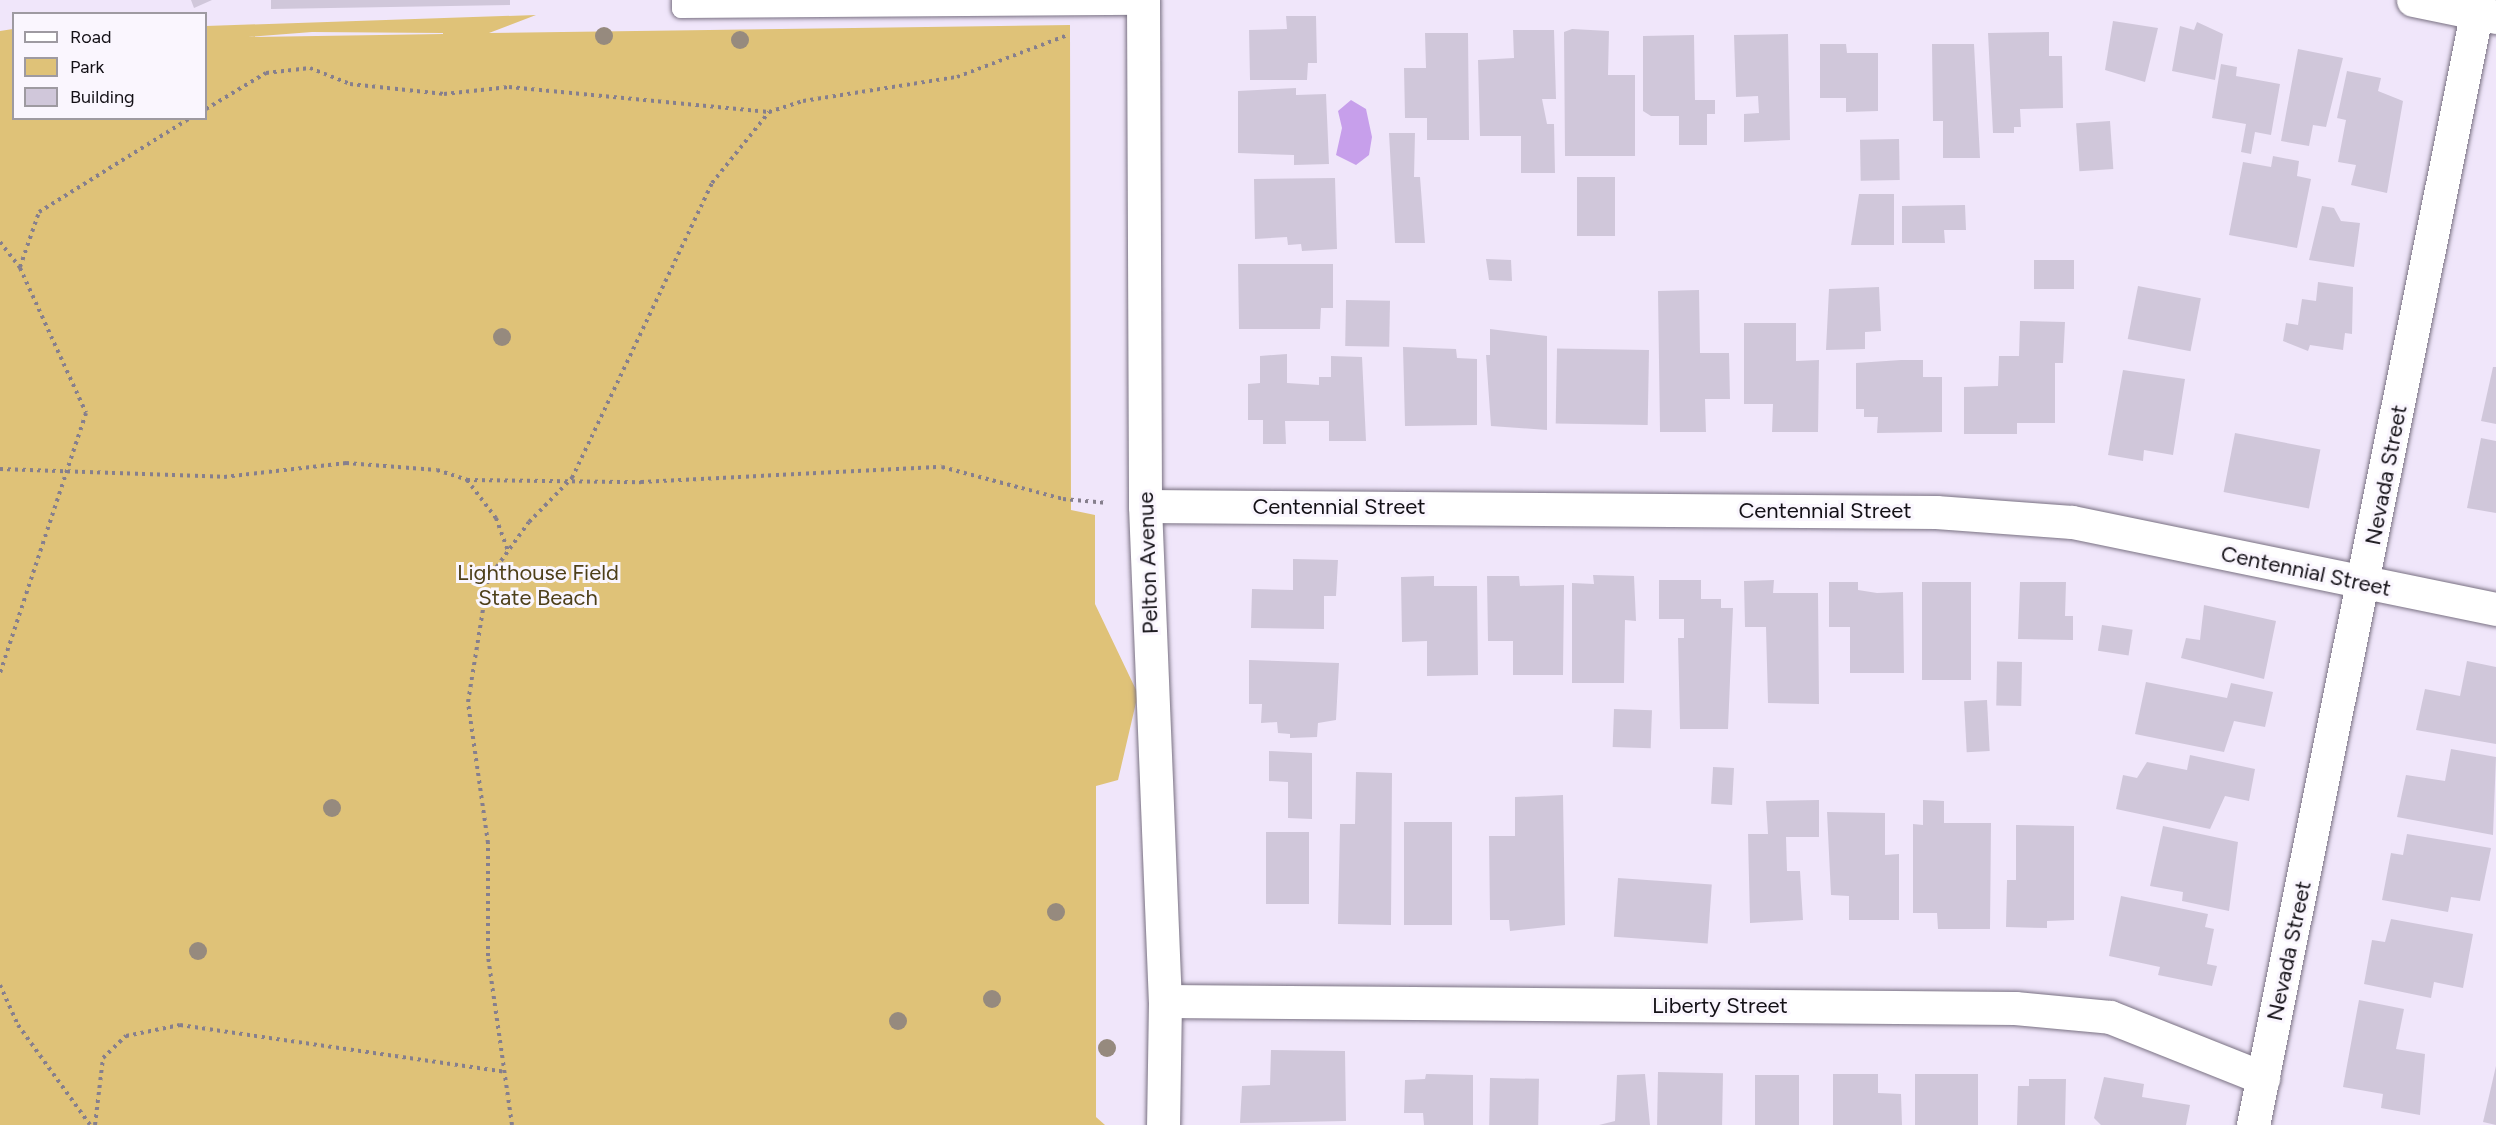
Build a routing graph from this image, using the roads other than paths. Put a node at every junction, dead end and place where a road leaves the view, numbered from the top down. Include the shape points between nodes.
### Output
1 (681, 0) edge
2 (2413, 0) edge
3 (1143, 3) edge
4 (2484, 10) edge
5 (1145, 506) junction
6 (2364, 583) junction
7 (2496, 609) edge
8 (1165, 1001) junction
9 (2263, 1078) junction
10 (1163, 1125) edge
11 (2253, 1125) edge

1 - 3 lane via 681,9
2 - 4 street
3 - 5 street, Pelton Avenue
4 - 6 street, Nevada Street
5 - 6 street, Centennial Street via 1936,512 2072,522
5 - 8 street, Pelton Avenue
6 - 7 street, Centennial Street
6 - 9 street, Nevada Street
8 - 9 street, Liberty Street via 2015,1008 2110,1017
8 - 10 street, Pelton Avenue
9 - 11 street, Nevada Street

